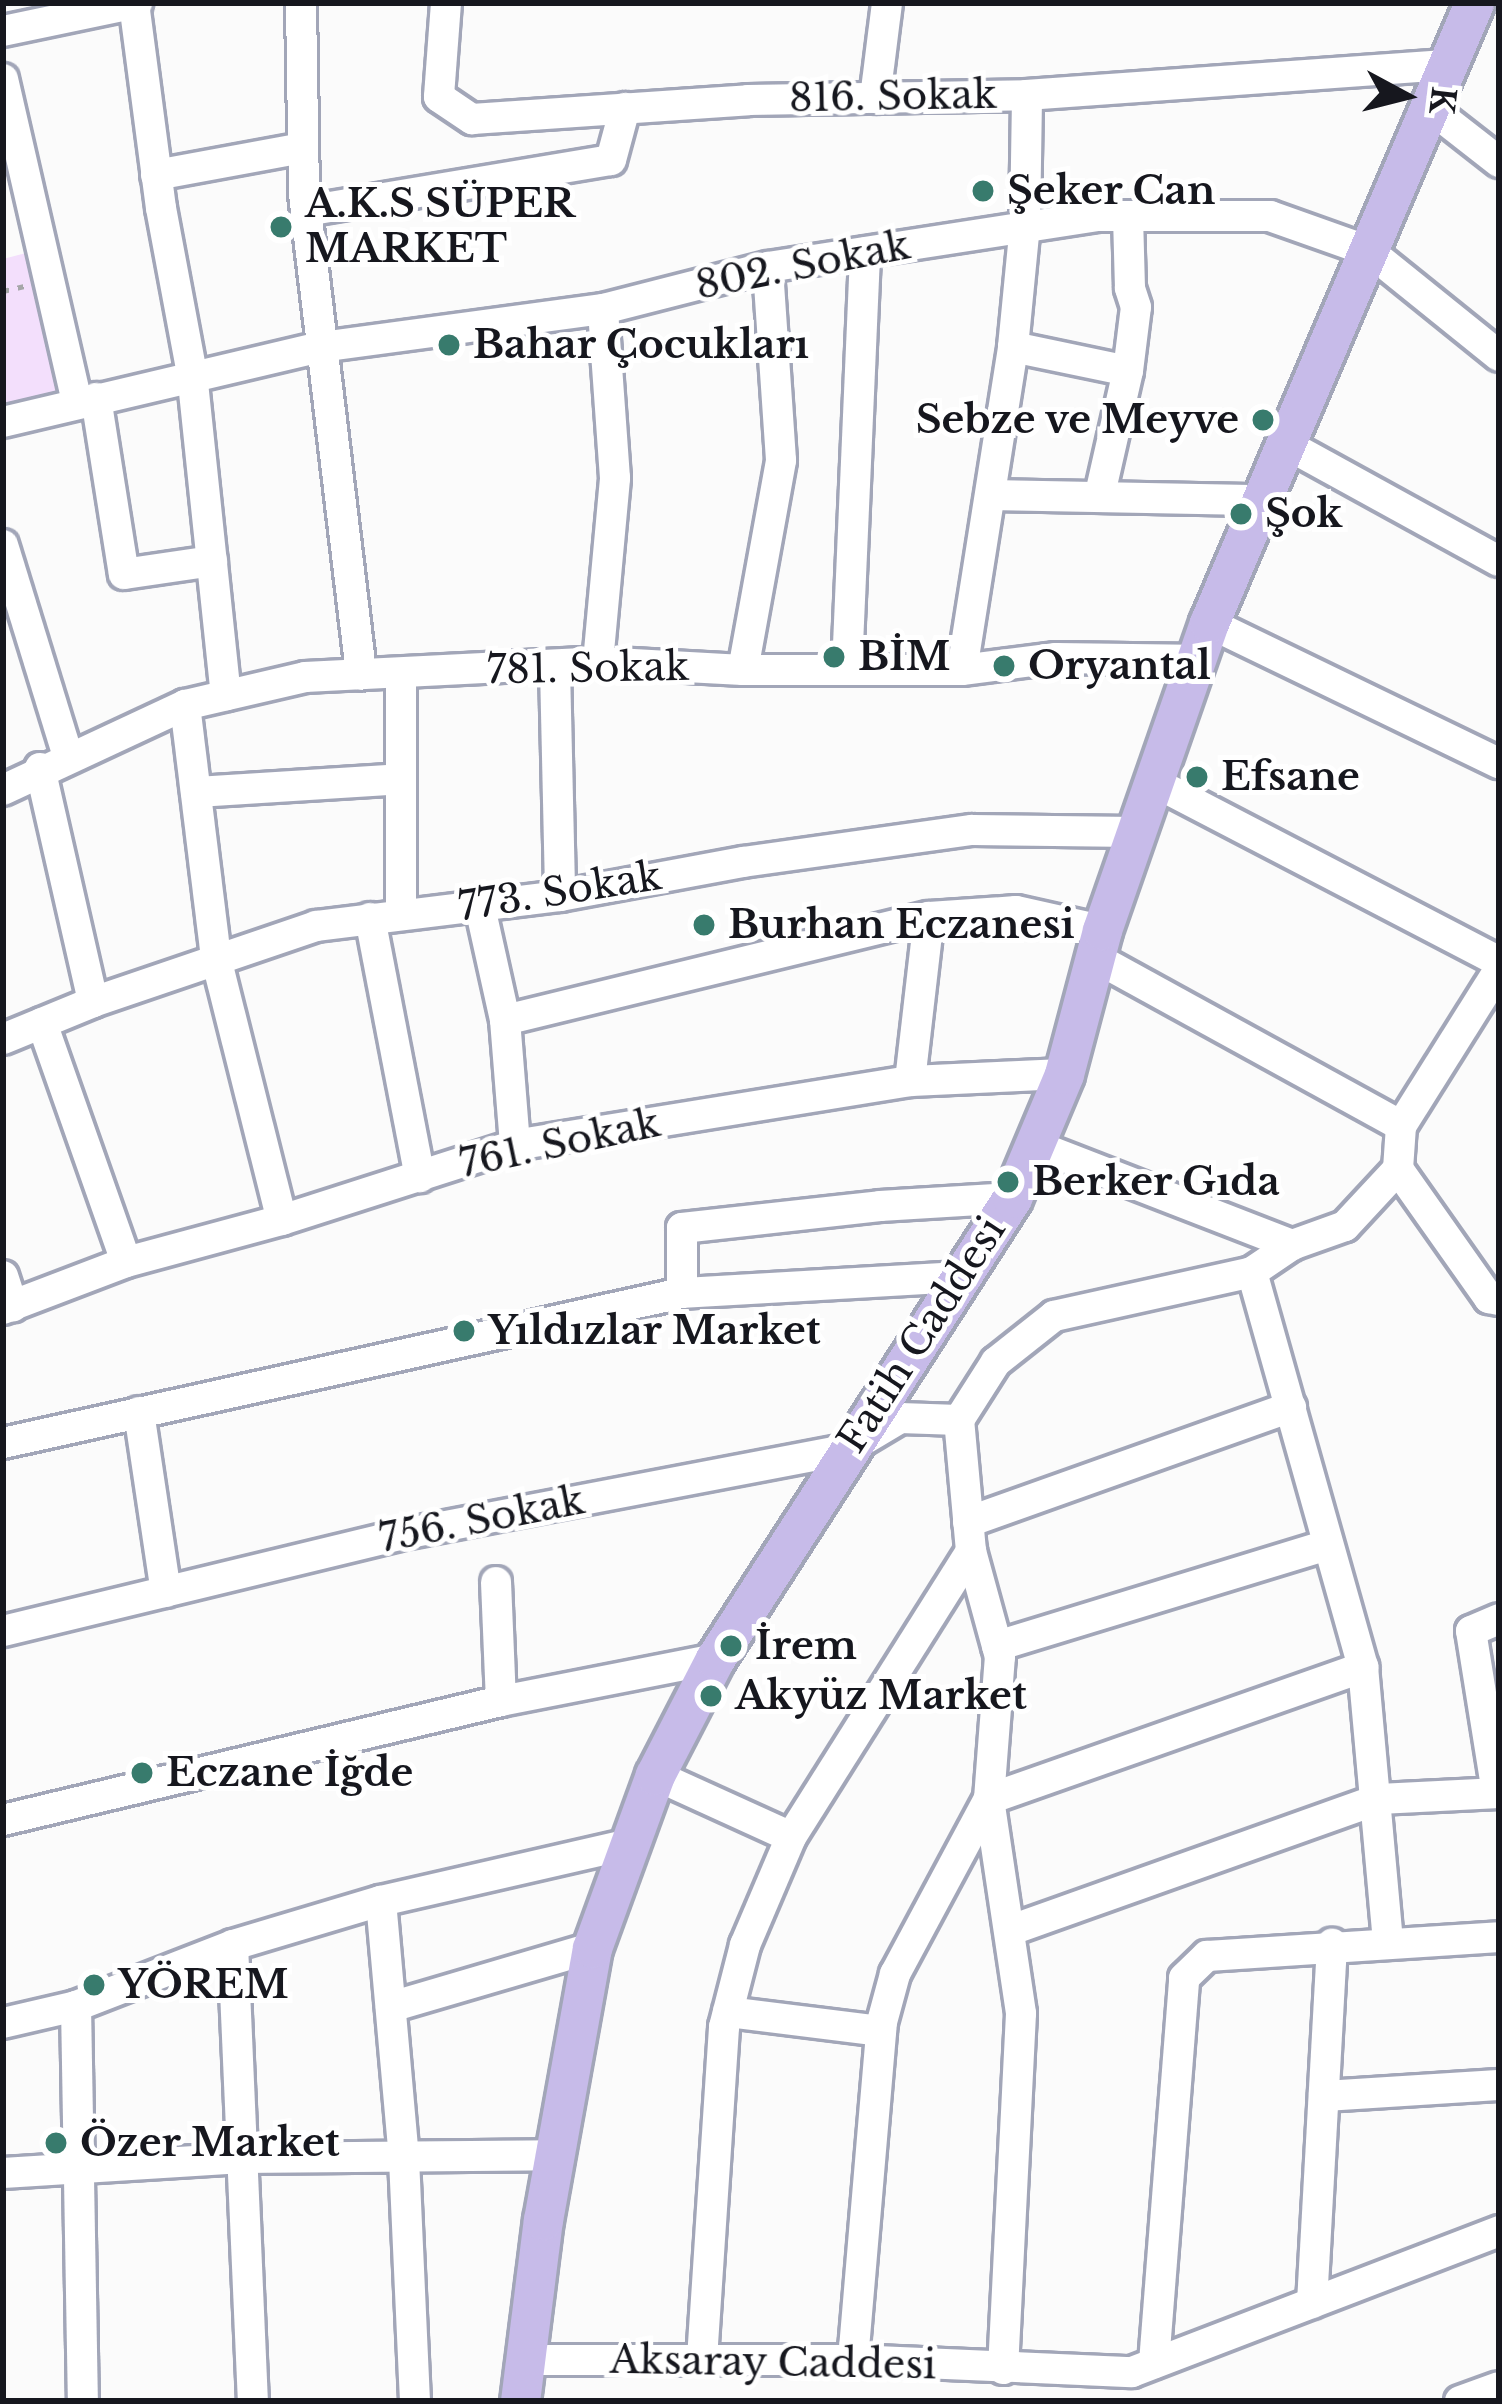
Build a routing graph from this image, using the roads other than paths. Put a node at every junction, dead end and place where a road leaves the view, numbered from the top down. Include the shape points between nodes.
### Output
1 (135, 3) edge
2 (301, 3) edge
3 (446, 3) edge
4 (886, 3) edge
5 (1474, 3) edge
6 (3, 31) edge
7 (1448, 65) junction
8 (3, 79) edge
9 (1027, 95) junction
10 (875, 98) junction
11 (625, 108) junction
12 (1430, 108) junction
13 (303, 148) junction
14 (1499, 162) edge
15 (157, 176) junction
16 (306, 211) junction
17 (1128, 216) junction
18 (1025, 225) junction
19 (1369, 250) junction
20 (866, 252) junction
21 (768, 267) junction
22 (602, 309) junction
23 (320, 347) junction
24 (1013, 347) junction
25 (1499, 356) edge
26 (1128, 371) junction
27 (192, 373) junction
28 (86, 400) junction
29 (3, 422) edge
30 (1286, 445) junction
31 (1100, 494) junction
32 (992, 495) junction
33 (1262, 500) junction
34 (3, 545) edge
35 (212, 561) junction
36 (1499, 561) edge
37 (1209, 622) junction
38 (1195, 660) junction
39 (598, 662) junction
40 (555, 668) junction
41 (848, 668) junction
42 (743, 670) junction
43 (962, 670) junction
44 (401, 674) junction
45 (361, 675) junction
46 (226, 695) junction
47 (185, 705) junction
48 (54, 762) junction
49 (1499, 763) edge
50 (401, 779) junction
51 (1152, 781) junction
52 (3, 790) edge
53 (196, 792) junction
54 (1135, 832) junction
55 (560, 896) junction
56 (479, 907) junction
57 (386, 916) junction
58 (928, 916) junction
59 (1099, 944) junction
60 (216, 958) junction
61 (1499, 966) edge
62 (93, 1002) junction
63 (505, 1020) junction
64 (41, 1023) junction
65 (3, 1039) edge
66 (1064, 1074) junction
67 (910, 1082) junction
68 (1401, 1126) junction
69 (515, 1145) junction
70 (1034, 1145) junction
71 (1398, 1168) junction
72 (420, 1177) junction
73 (1012, 1198) junction
74 (281, 1220) junction
75 (1292, 1245) junction
76 (126, 1262) junction
77 (1252, 1272) junction
78 (958, 1277) junction
79 (682, 1293) junction
80 (6, 1297) edge
81 (1494, 1299) edge
82 (1291, 1407) junction
83 (139, 1412) junction
84 (958, 1420) junction
85 (3, 1442) edge
86 (848, 1449) junction
87 (969, 1536) junction
88 (1327, 1545) junction
89 (496, 1582) dead end
90 (166, 1592) junction
91 (1499, 1619) edge
92 (3, 1631) edge
93 (997, 1646) junction
94 (715, 1659) junction
95 (1363, 1667) junction
96 (501, 1702) junction
97 (656, 1775) junction
98 (1498, 1793) edge
99 (989, 1799) junction
100 (1379, 1799) junction
101 (3, 1820) edge
102 (791, 1837) junction
103 (630, 1844) junction
104 (380, 1901) junction
105 (1012, 1930) junction
106 (1499, 1937) edge
107 (1388, 1942) junction
108 (1332, 1944) junction
109 (233, 1945) junction
110 (592, 1948) junction
111 (76, 2006) junction
112 (391, 2007) junction
113 (728, 2012) junction
114 (3, 2023) edge
115 (881, 2031) junction
116 (1499, 2085) edge
117 (1324, 2096) junction
118 (555, 2155) junction
119 (239, 2158) junction
120 (404, 2159) junction
121 (82, 2165) junction
122 (3, 2173) edge
123 (1499, 2230) edge
124 (1312, 2302) junction
125 (701, 2359) junction
126 (524, 2360) junction
127 (854, 2360) junction
128 (1003, 2369) junction
129 (1141, 2379) edge
130 (1499, 2387) edge
131 (83, 2401) edge
132 (253, 2401) edge
133 (415, 2401) edge
134 (520, 2401) edge
135 (1460, 2401) edge

1 - 6 street
1 - 15 street
2 - 13 street
3 - 11 street, 816. Sokak via 439,97 472,119
4 - 10 street
5 - 7 main road, Fatih Caddesi
7 - 9 street, 816. Sokak
7 - 12 main road, Fatih Caddesi
8 - 28 street
9 - 10 street, 816. Sokak
9 - 18 street
10 - 11 street, 816. Sokak
11 - 16 street via 611,160
12 - 14 street
12 - 19 main road, Fatih Caddesi
13 - 15 street
13 - 16 street
15 - 27 street
16 - 23 street
17 - 18 street, 802. Sokak
17 - 19 street, 802. Sokak via 1270,216
17 - 26 street via 1136,307
18 - 20 street, 802. Sokak
18 - 24 street
19 - 25 street, 802. Sokak
19 - 30 main road, Fatih Caddesi
20 - 21 street, 802. Sokak
20 - 41 street
21 - 22 street, 802. Sokak
21 - 42 street via 781,460
22 - 23 street, 802. Sokak
22 - 39 street via 615,478
23 - 27 street, 802. Sokak
23 - 45 street
24 - 26 street
24 - 32 street
26 - 31 street
27 - 28 street, 802. Sokak
27 - 35 street
28 - 29 street, 802. Sokak
28 - 35 street via 124,574
30 - 33 main road, Fatih Caddesi
30 - 36 street
31 - 32 street
31 - 33 street
32 - 43 street
33 - 37 main road, Fatih Caddesi
34 - 48 street
35 - 46 street
37 - 38 main road, Fatih Caddesi
37 - 49 street
38 - 43 street, 781. Sokak via 1056,658
38 - 51 main road, Fatih Caddesi
39 - 40 street, 781. Sokak
39 - 42 street, 781. Sokak
40 - 44 street, 781. Sokak
40 - 55 street
41 - 42 street, 781. Sokak
41 - 43 street, 781. Sokak
44 - 45 street, 781. Sokak
44 - 50 street
45 - 46 street, 781. Sokak via 305,677
46 - 47 street, 781. Sokak
47 - 48 street, 781. Sokak
47 - 53 street
48 - 52 street, 781. Sokak
48 - 62 street
50 - 53 street
50 - 57 street
51 - 54 main road, Fatih Caddesi
51 - 61 street
53 - 60 street
54 - 55 street, 773. Sokak via 972,830
54 - 59 main road, Fatih Caddesi
55 - 56 street, 773. Sokak
56 - 57 street, 773. Sokak
56 - 63 street
57 - 60 street, 773. Sokak via 316,926
57 - 72 street
58 - 59 street via 1016,911
58 - 63 street
58 - 67 street
59 - 66 main road, Fatih Caddesi
59 - 68 street
60 - 62 street, 773. Sokak
60 - 74 street
61 - 68 street
62 - 64 street, 773. Sokak
63 - 69 street
64 - 65 street, 773. Sokak
64 - 76 street
66 - 67 street, 761. Sokak
66 - 70 main road, Fatih Caddesi
67 - 69 street, 761. Sokak
68 - 71 street
69 - 72 street, 761. Sokak
70 - 73 main road, Fatih Caddesi
70 - 75 street
71 - 75 street via 1345,1226
71 - 81 street
72 - 74 street, 761. Sokak
73 - 78 main road, Fatih Caddesi
73 - 79 street via 682,1228
74 - 76 street, 761. Sokak
75 - 77 street
76 - 80 street, 761. Sokak
77 - 82 street
77 - 84 street via 1054,1316 996,1362
78 - 79 street
78 - 86 main road, Fatih Caddesi
79 - 83 street
82 - 87 street
82 - 88 street
83 - 85 street
83 - 90 street
84 - 86 street, 756. Sokak via 900,1418
84 - 87 street
86 - 90 street, 756. Sokak via 399,1535
86 - 94 main road, Fatih Caddesi
87 - 93 street
87 - 102 street
88 - 93 street
88 - 95 street
89 - 96 street
90 - 92 street, 756. Sokak
91 - 98 street via 1471,1631
93 - 99 street
94 - 96 street
94 - 97 main road, Fatih Caddesi
95 - 99 street
95 - 100 street
96 - 101 street
97 - 102 street
97 - 103 main road, Fatih Caddesi
98 - 100 street
99 - 105 street
99 - 115 street via 895,1974
100 - 105 street
100 - 107 street
102 - 113 street via 745,1945
103 - 104 street
103 - 110 main road, Fatih Caddesi
104 - 109 street
104 - 112 street
105 - 128 street via 1021,2013
106 - 107 street
107 - 108 street
108 - 117 street
108 - 129 street via 1207,1956 1184,1978
109 - 111 street
109 - 119 street
110 - 112 street
110 - 118 main road, Fatih Caddesi
111 - 114 street
111 - 121 street
112 - 120 street
113 - 115 street
113 - 125 street
115 - 127 street
116 - 117 street
117 - 124 street
118 - 120 street
118 - 126 main road, Fatih Caddesi
119 - 120 street
119 - 121 street
119 - 132 street
120 - 133 street
121 - 122 street
121 - 131 street
123 - 124 street, Aksaray Caddesi
124 - 129 street, Aksaray Caddesi
125 - 126 street, Aksaray Caddesi
125 - 127 street, Aksaray Caddesi
126 - 134 main road, Fatih Caddesi
127 - 128 street, Aksaray Caddesi
128 - 129 street, Aksaray Caddesi
130 - 135 street

